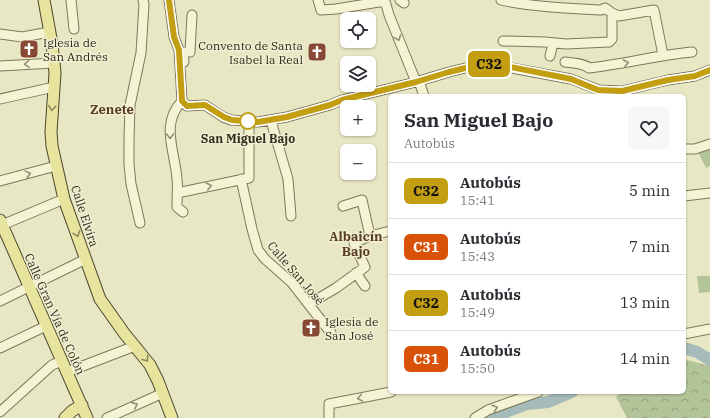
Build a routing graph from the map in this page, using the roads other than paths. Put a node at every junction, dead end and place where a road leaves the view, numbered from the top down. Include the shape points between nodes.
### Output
1 (44, 0) edge
2 (71, 0) edge
3 (168, 0) edge
4 (318, 0) edge
5 (385, 0) edge
6 (501, 0) edge
7 (145, 1) edge
8 (608, 9) edge
9 (192, 15) dead end
10 (74, 29) dead end
11 (50, 32) junction
12 (0, 34) edge
13 (503, 41) dead end
14 (553, 43) junction
15 (692, 52) dead end
16 (663, 55) junction
17 (550, 56) dead end
18 (0, 61) edge
19 (566, 62) dead end
20 (54, 63) junction
21 (0, 66) edge
22 (589, 68) junction
23 (710, 70) edge
24 (418, 82) junction
25 (581, 82) junction
26 (181, 86) junction
27 (54, 87) junction
28 (423, 94) edge
29 (0, 99) edge
30 (182, 101) junction
31 (271, 121) junction
32 (252, 123) junction
33 (710, 144) edge
34 (686, 149) edge
35 (56, 166) junction
36 (245, 178) junction
37 (0, 182) edge
38 (177, 193) junction
39 (710, 193) edge
40 (686, 196) edge
41 (64, 199) junction
42 (343, 206) dead end
43 (183, 212) dead end
44 (291, 216) dead end
45 (1, 223) edge
46 (140, 224) dead end
47 (388, 232) edge
48 (370, 236) junction
49 (86, 259) junction
50 (356, 273) junction
51 (365, 286) dead end
52 (29, 287) junction
53 (0, 301) edge
54 (309, 304) junction
55 (46, 326) junction
56 (710, 329) edge
57 (331, 333) dead end
58 (686, 334) edge
59 (135, 346) junction
60 (0, 348) edge
61 (62, 361) junction
62 (67, 372) junction
63 (163, 393) junction
64 (388, 393) edge
65 (532, 394) edge
66 (82, 406) junction
67 (0, 412) edge
68 (65, 418) edge
69 (87, 418) edge
70 (107, 418) edge
71 (172, 418) edge
72 (329, 418) edge
73 (475, 418) edge

1 - 11 main road, Calle Elvira
2 - 10 street
3 - 26 street via 174,37 179,50
4 - 5 street via 321,10 336,10
5 -> 24 street
6 - 8 street via 563,8
7 - 46 street via 141,53 130,105 129,139 130,184
8 - 14 street via 612,40 609,42
8 - 16 street via 654,10
9 - 26 street via 190,52 183,52 184,86
11 - 12 street via 22,37
11 - 20 main road, Calle Elvira
13 - 14 street
14 - 17 street
15 - 16 street
22 -> 16 street
18 - 21 street
19 - 22 street
20 -> 21 street
20 - 27 main road, Calle Elvira
22 - 25 street via 583,73
23 - 25 street via 695,76 622,91 598,90
24 - 25 street via 482,64 495,64
24 - 28 street
24 - 31 street via 342,100
26 - 30 street
27 - 29 street
27 -> 35 main road, Calle Elvira via 51,132
30 - 32 street via 187,106 205,105 224,117
30 -> 38 street via 175,108 169,140 178,180
31 - 32 street
31 - 44 street via 288,179
32 - 36 street, Calle San José
33 - 34 street
37 -> 35 street
35 - 41 main road, Calle Elvira
38 -> 36 street
36 - 54 street, Calle San José via 252,229 258,250 292,283
38 - 43 street via 177,207
39 - 40 street
41 - 45 street
41 -> 49 main road, Calle Elvira
42 - 48 street via 362,200
45 - 52 main road, Calle Gran Vía de Colón
47 - 48 street
48 - 50 street via 354,243 365,267
49 - 52 street
49 - 59 main road, Calle Elvira via 100,299
50 - 51 street
50 - 54 street
52 - 53 street
52 - 55 main road, Calle Gran Vía de Colón
54 - 57 street, Calle San José
55 - 60 street
55 - 61 main road, Calle Gran Vía de Colón
56 - 58 street
59 - 62 street
59 -> 63 main road, Calle Elvira via 150,365
61 - 62 main road, Calle Gran Vía de Colón
61 - 67 street via 52,365
62 - 66 main road, Calle Gran Vía de Colón
70 -> 63 street
63 - 71 main road, Calle Elvira
64 -> 72 street via 329,404
73 -> 65 street via 488,410
66 - 68 main road
66 - 69 main road, Calle Gran Vía de Colón

